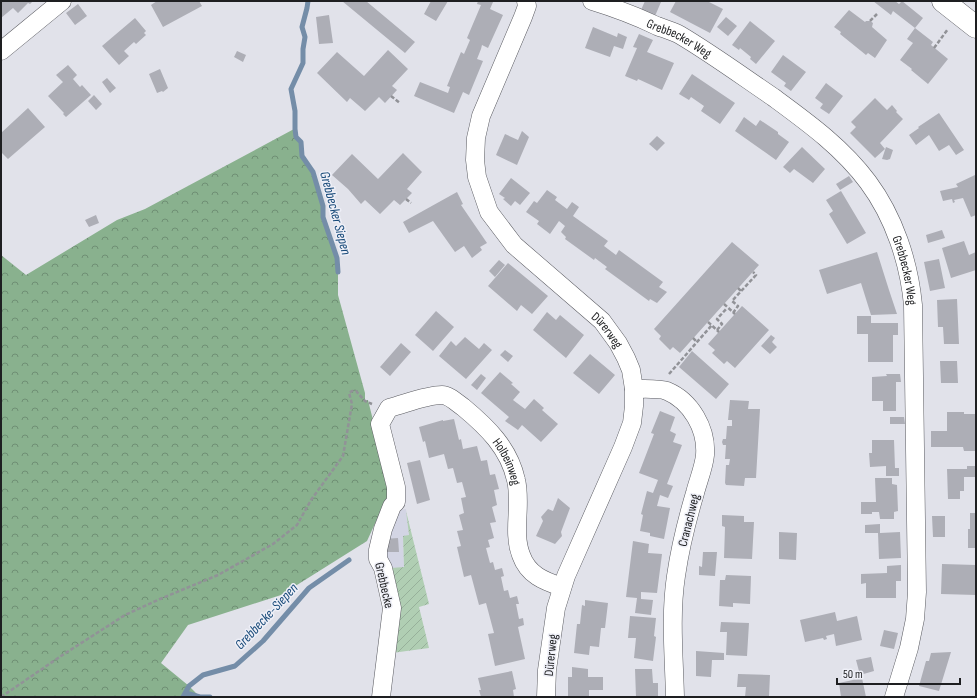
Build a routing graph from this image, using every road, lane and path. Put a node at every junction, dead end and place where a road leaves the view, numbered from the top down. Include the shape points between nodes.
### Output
1 (62, 1) edge
2 (526, 1) edge
3 (592, 1) edge
4 (943, 1) edge
5 (877, 14) dead end
6 (870, 21) dead end
7 (976, 27) edge
8 (947, 30) dead end
9 (934, 48) dead end
10 (1, 51) edge
11 (391, 96) dead end
12 (400, 103) dead end
13 (406, 199) dead end
14 (411, 204) dead end
15 (752, 272) dead end
16 (738, 288) dead end
17 (741, 291) junction
18 (724, 304) dead end
19 (727, 308) junction
20 (708, 322) dead end
21 (712, 325) junction
22 (693, 338) dead end
23 (697, 342) junction
24 (665, 379) dead end
25 (634, 389) junction
26 (369, 404) dead end
27 (389, 408) joint
28 (562, 587) junction
29 (1, 697) edge
30 (381, 697) edge
31 (546, 697) edge
32 (675, 697) edge
33 (894, 697) edge

1 - 10 street
2 - 25 street, Dürerweg via 523,17 481,116 476,138 477,176 489,212 514,245 602,321 626,358
3 - 33 street, Grebbecker Weg via 678,34 728,65 791,110 847,157 868,183 890,221 907,262 913,305 917,592 909,648
4 - 7 main road
5 - 6 path
8 - 9 path
11 - 12 path
13 - 14 path
15 - 17 path via 756,275
16 - 17 path
17 - 19 path via 732,301 738,306 734,314
18 - 19 path
19 - 21 path via 717,319 722,324 718,331
20 - 21 path
21 - 23 path
22 - 23 path
23 - 24 path
25 - 28 street, Dürerweg via 630,429
25 - 32 street, Cranachweg via 666,390 678,397 694,414 704,440 705,457 684,533 676,577
26 - 29 path via 356,391 349,393 352,404 343,456 311,500 297,525 287,534 218,575 125,615
27 - 28 street, Holbeinweg via 444,395 485,426 499,442 516,480 520,555 534,575
27 - 30 street, Grebbecke via 380,424 397,497 383,529 378,550 378,559 383,568 392,608
28 - 31 street, Dürerweg via 553,628

